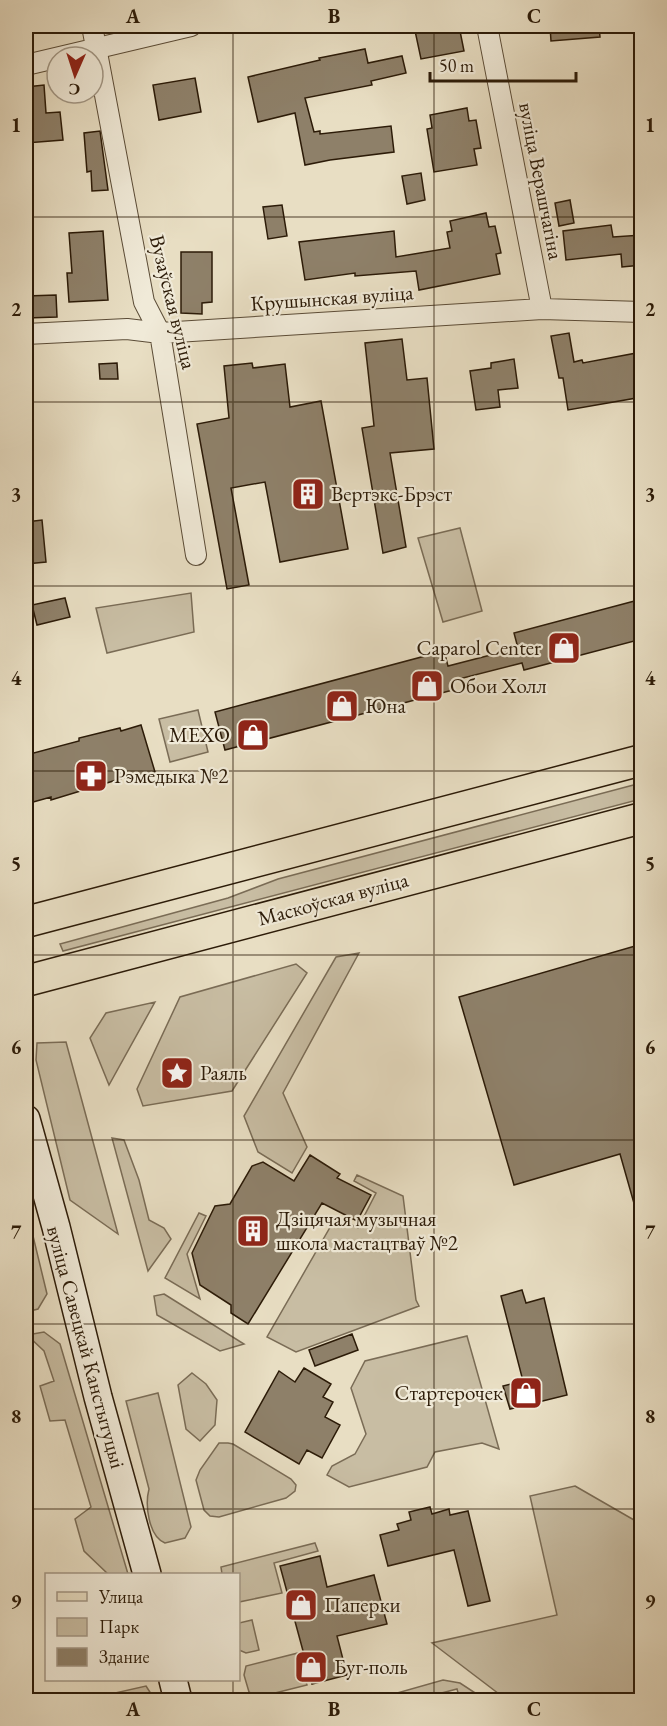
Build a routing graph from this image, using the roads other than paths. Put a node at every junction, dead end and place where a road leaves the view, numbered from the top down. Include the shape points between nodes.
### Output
1 (92, 26) edge
2 (191, 26) edge
3 (487, 26) edge
4 (96, 45) edge
5 (105, 45) edge
6 (45, 59) edge
7 (26, 64) edge
8 (105, 95) edge
9 (542, 309) junction
10 (642, 312) edge
11 (160, 333) junction
12 (26, 334) edge
13 (196, 555) dead end
14 (642, 760) edge
15 (642, 818) edge
16 (26, 922) edge
17 (26, 981) edge
18 (26, 1119) edge
19 (146, 1573) edge
20 (173, 1681) edge
21 (178, 1701) edge

1 - 4 street, Вузаўская вуліца
2 - 5 street
3 - 9 street, вуліца Верашчагіна
6 - 7 street
8 - 11 street, Вузаўская вуліца via 144,302
9 - 10 street, Крушынская вуліца
9 - 11 street, Крушынская вуліца
11 - 12 street, Крушынская вуліца via 127,328
11 - 13 street, Вузаўская вуліца
14 - 16 main road
15 - 17 main road, Маскоўская вуліца
18 - 19 main road, вуліца Савецкай Канстытуцыі
20 - 21 main road

